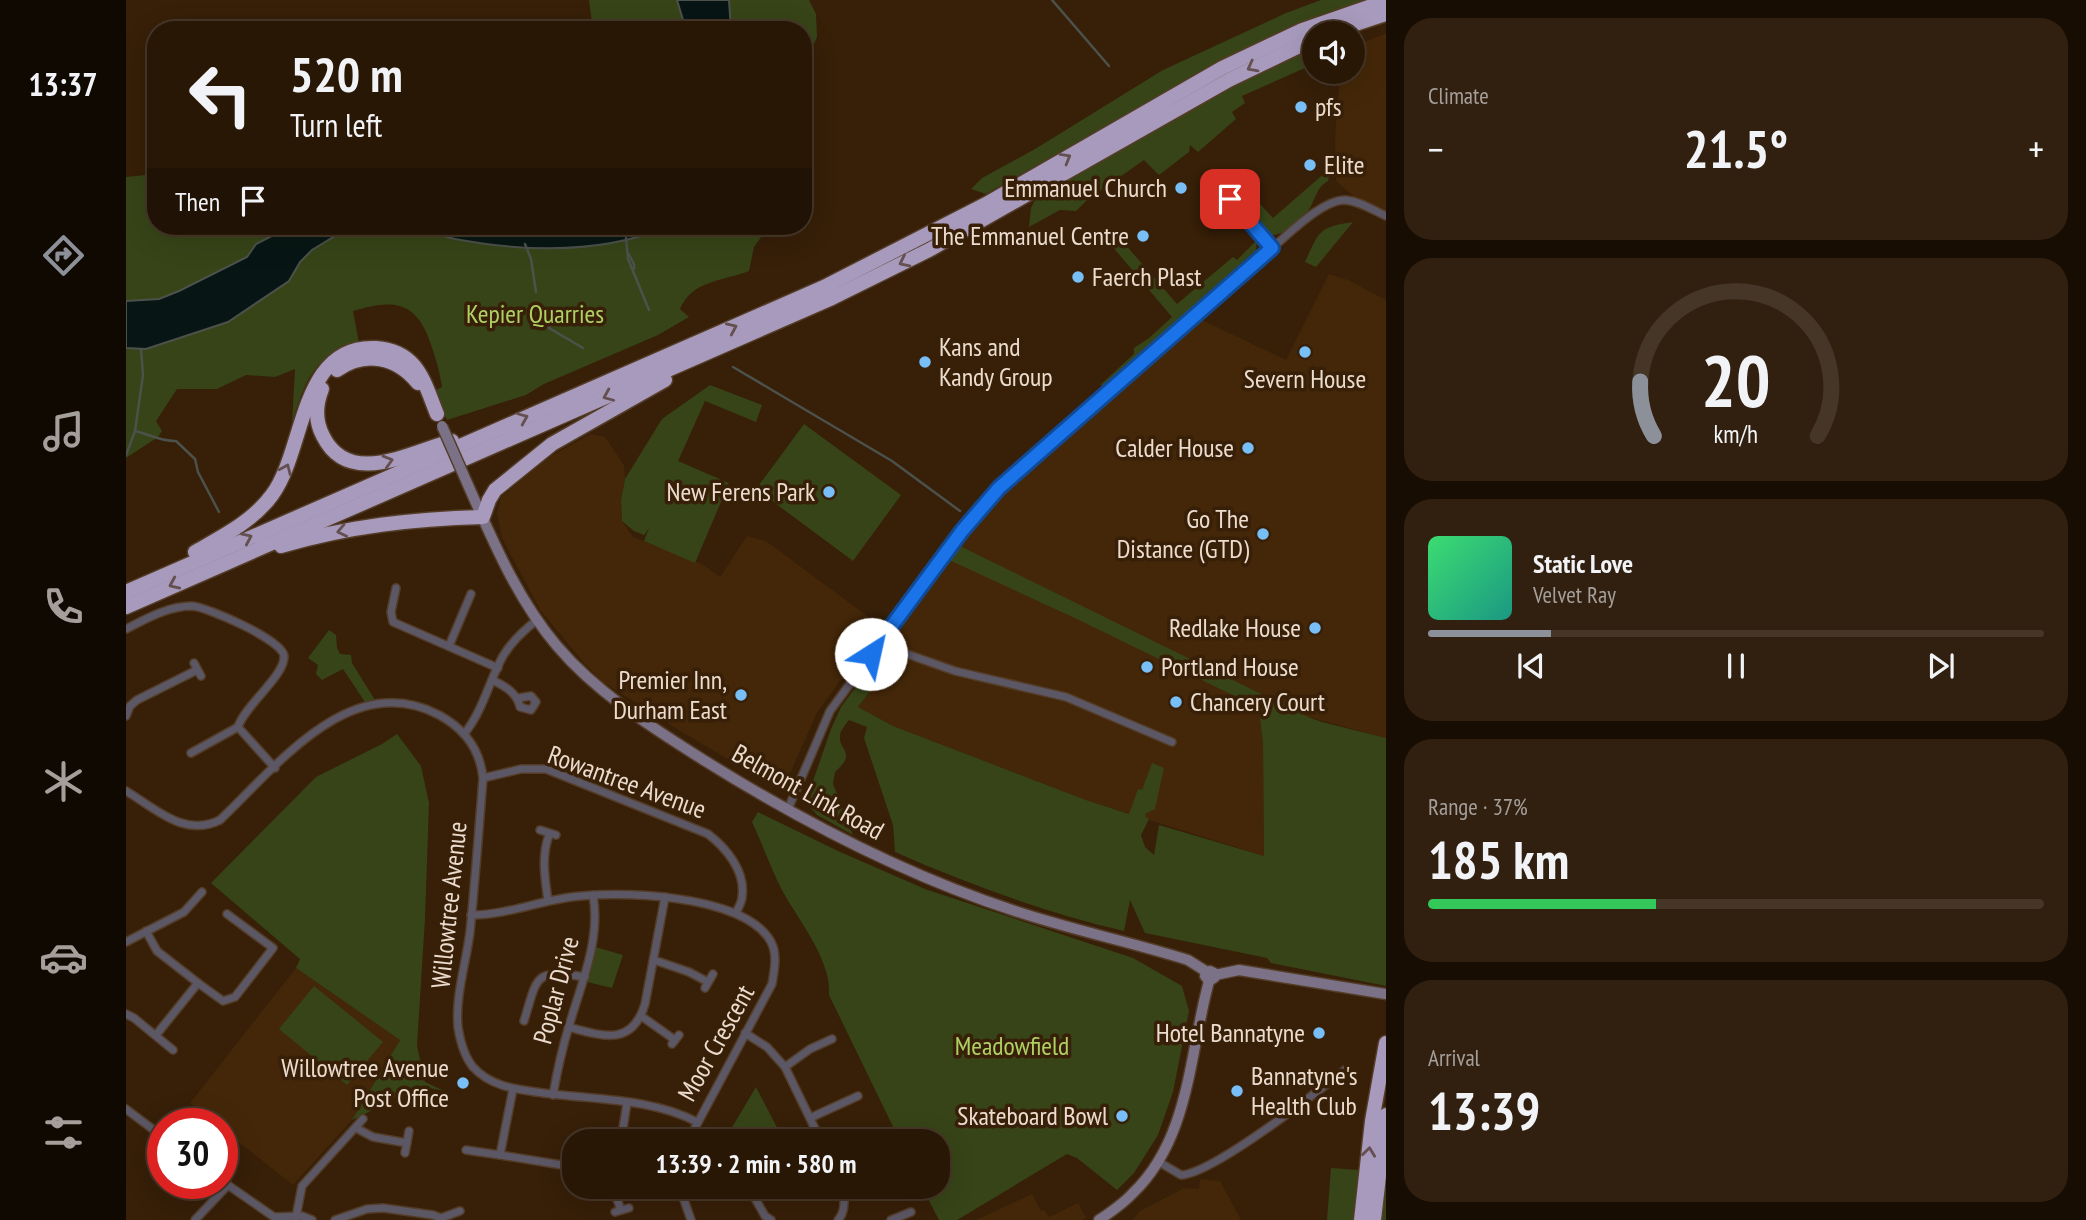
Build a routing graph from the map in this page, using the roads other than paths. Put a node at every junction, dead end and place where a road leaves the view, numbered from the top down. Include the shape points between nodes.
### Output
1 (1386, 1) edge
2 (1386, 14) edge
3 (1365, 21) edge
4 (1302, 45) edge
5 (1230, 199) dead end
6 (1386, 216) edge
7 (1272, 248) junction
8 (756, 332) junction
9 (437, 413) junction
10 (492, 431) junction
11 (483, 517) junction
12 (222, 563) junction
13 (140, 585) junction
14 (396, 588) dead end
15 (126, 592) edge
16 (471, 594) dead end
17 (126, 607) edge
18 (537, 620) junction
19 (126, 629) edge
20 (881, 640) junction
21 (449, 646) junction
22 (498, 668) junction
23 (198, 670) dead end
24 (492, 680) junction
25 (518, 698) dead end
26 (128, 703) edge
27 (126, 716) edge
28 (238, 727) junction
29 (464, 734) junction
30 (1172, 742) dead end
31 (191, 753) dead end
32 (275, 768) junction
33 (484, 778) junction
34 (126, 791) edge
35 (788, 809) junction
36 (540, 830) dead end
37 (202, 891) dead end
38 (593, 895) junction
39 (666, 897) junction
40 (548, 901) junction
41 (736, 913) junction
42 (227, 914) dead end
43 (471, 915) junction
44 (146, 931) junction
45 (126, 942) edge
46 (654, 960) junction
47 (713, 974) dead end
48 (1210, 976) junction
49 (585, 977) junction
50 (198, 983) junction
51 (1386, 994) edge
52 (126, 1014) edge
53 (641, 1017) junction
54 (524, 1021) dead end
55 (568, 1027) junction
56 (745, 1033) junction
57 (156, 1035) junction
58 (675, 1040) dead end
59 (832, 1040) dead end
60 (1386, 1043) edge
61 (173, 1050) dead end
62 (785, 1067) junction
63 (1345, 1070) dead end
64 (513, 1089) junction
65 (553, 1095) junction
66 (858, 1096) dead end
67 (627, 1103) junction
68 (126, 1109) edge
69 (1386, 1115) edge
70 (810, 1118) junction
71 (363, 1119) dead end
72 (697, 1122) junction
73 (147, 1125) edge
74 (356, 1128) junction
75 (623, 1129) edge
76 (694, 1129) edge
77 (815, 1129) edge
78 (409, 1130) dead end
79 (407, 1143) junction
80 (466, 1150) dead end
81 (405, 1153) dead end
82 (500, 1155) junction
83 (1158, 1162) junction
84 (562, 1165) edge
85 (238, 1193) edge
86 (212, 1199) edge
87 (617, 1199) edge
88 (684, 1199) edge
89 (755, 1199) edge
90 (843, 1199) edge
91 (621, 1210) dead end
92 (460, 1211) dead end
93 (911, 1212) dead end
94 (296, 1217) junction
95 (840, 1218) edge
96 (280, 1219) edge
97 (441, 1219) edge
98 (195, 1220) edge
99 (312, 1220) edge
100 (335, 1220) edge
101 (691, 1220) edge
102 (771, 1220) edge
103 (850, 1220) edge
104 (891, 1220) edge
105 (1099, 1220) edge
106 (1361, 1220) edge
107 (1374, 1220) edge

10 -> 1 highway via 824,287 986,204 1222,68 1302,30
2 - 3 highway
4 -> 8 highway via 1229,80 929,250
5 - 7 street
6 - 7 street via 1352,201 1334,202
7 - 20 street via 999,488
8 - 11 highway via 552,444 495,490
8 -> 12 highway
9 -> 10 highway via 411,374 372,358 333,373 324,384 317,412 324,439 344,459 357,464 371,465
9 - 11 street, Belmont Link Road, bridge
13 -> 9 highway via 239,527 262,507 287,468 314,384 340,357 377,348 402,356 428,384
13 -> 10 highway
11 -> 12 highway via 423,519 346,530
11 - 18 street, Belmont Link Road via 508,573
12 -> 17 highway
13 - 15 highway
14 - 21 street via 393,622
16 - 21 street
18 - 22 street via 511,645
18 - 35 street, Belmont Link Road via 602,690 667,737
19 - 28 street via 163,612 193,606 212,611 282,649 281,668
20 - 30 street via 941,667 1079,701
20 - 35 street via 823,724
21 - 22 street
22 - 24 street
23 - 26 street
24 - 25 street
24 - 29 street
26 - 27 street
28 - 31 street
28 - 32 street
29 - 32 street, Willowtree Avenue via 427,709 382,702 322,726
29 - 33 street, Willowtree Avenue via 479,757
32 - 34 street, Willowtree Avenue via 220,820 200,827 174,821
33 - 41 street, Rowantree Avenue via 521,769 545,769 708,834 735,863 743,898
33 - 43 street, Willowtree Avenue
35 - 48 street, Belmont Link Road via 870,853 948,887 1188,960
36 - 40 street via 552,835 543,862
37 - 44 street via 184,912
38 - 39 street, Moor Crescent
38 - 40 street, Moor Crescent
38 - 49 street, Poplar Drive via 595,921
39 - 41 street, Moor Crescent
39 - 46 street
40 - 43 street, Moor Crescent via 495,915
41 - 56 street, Moor Crescent via 755,924 771,942 775,962 772,984
42 - 50 street via 273,948 235,998 223,1001
43 - 64 street, Willowtree Avenue via 458,1011 461,1042 474,1067 488,1079
44 - 45 street
44 - 50 street via 157,951
46 - 47 street via 680,968 707,985
46 - 53 street
48 - 51 street via 1239,970
48 - 83 street via 1177,1124
49 - 54 street via 545,974 532,993
49 - 55 street, Poplar Drive
50 - 57 street
52 - 57 street
53 - 55 street via 633,1028 616,1037
53 - 58 street
55 - 65 street, Poplar Drive
56 - 62 street
56 - 72 street, Moor Crescent
57 - 61 street
59 - 62 street
106 -> 60 highway
62 - 70 street
63 - 83 street via 1279,1120 1198,1171 1181,1175
64 - 65 street, Willowtree Avenue
64 - 82 street
65 - 67 street, Willowtree Avenue
66 - 70 street
67 - 72 street, Willowtree Avenue via 677,1111
67 - 75 street
68 - 73 street
69 - 107 highway
70 - 77 street
71 - 74 street
72 - 76 street, Moor Crescent
74 - 79 street via 373,1138
74 - 94 street via 302,1186
78 - 79 street
79 - 81 street
80 - 82 street
82 - 84 street
83 - 105 street via 1134,1192
85 - 96 street
86 - 98 street
87 - 91 street
88 - 101 street
89 - 102 street
90 - 95 street
92 - 97 street
93 - 104 street
94 - 96 street
94 - 99 street
95 - 103 street
97 - 100 street via 383,1208

